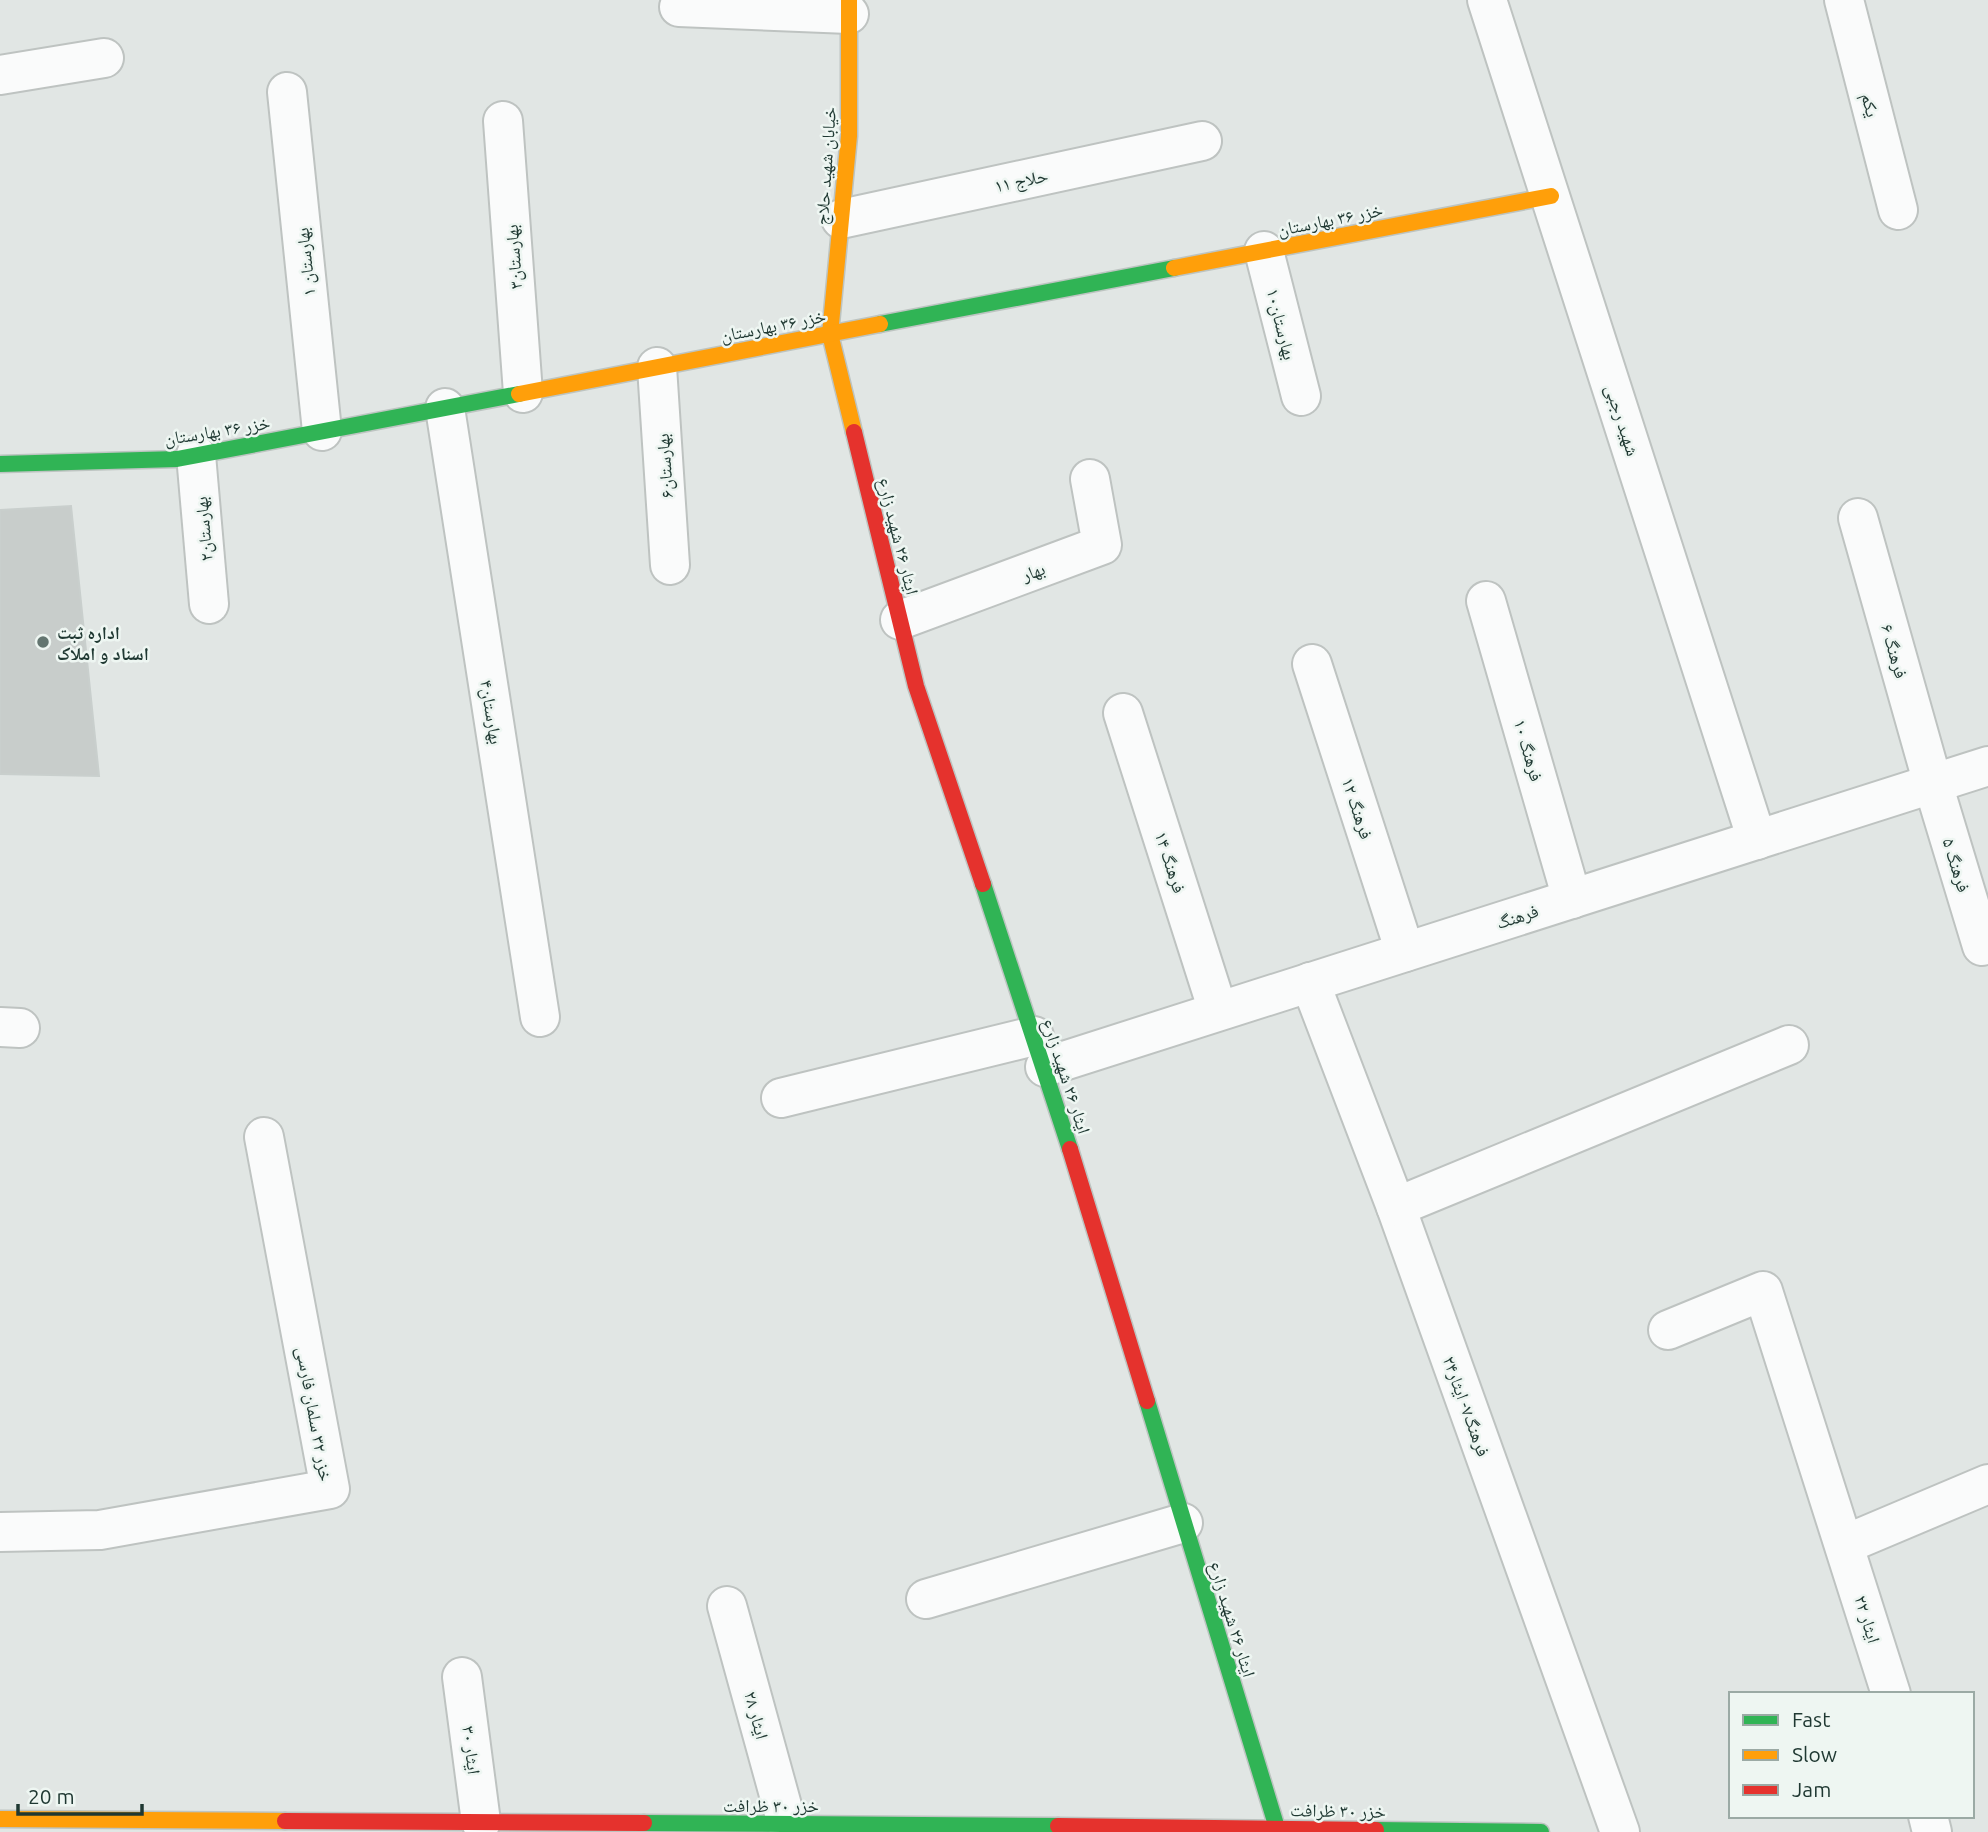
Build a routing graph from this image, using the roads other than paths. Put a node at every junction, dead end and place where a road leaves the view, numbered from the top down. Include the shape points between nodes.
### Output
1 (1487, 0) edge
2 (1844, 0) edge
3 (679, 7) dead end
4 (849, 7) edge
5 (104, 58) dead end
6 (0, 75) edge
7 (287, 92) dead end
8 (503, 121) dead end
9 (1202, 141) dead end
10 (1551, 197) junction
11 (1898, 210) dead end
12 (841, 219) junction
13 (1264, 251) junction
14 (830, 334) junction
15 (657, 367) junction
16 (523, 393) junction
17 (1301, 396) dead end
18 (445, 408) junction
19 (322, 432) junction
20 (196, 455) junction
21 (0, 464) edge
22 (1090, 478) dead end
23 (1858, 519) dead end
24 (670, 565) dead end
25 (1486, 601) dead end
26 (209, 604) dead end
27 (900, 621) junction
28 (1312, 664) dead end
29 (1124, 713) dead end
30 (1988, 766) edge
31 (1933, 784) junction
32 (1757, 840) junction
33 (1572, 899) junction
34 (1982, 946) dead end
35 (1405, 952) junction
36 (1310, 982) junction
37 (1218, 1011) junction
38 (540, 1017) dead end
39 (1789, 1045) dead end
40 (1040, 1051) junction
41 (781, 1098) dead end
42 (264, 1137) dead end
43 (1396, 1207) junction
44 (1668, 1330) dead end
45 (1988, 1484) edge
46 (1183, 1523) junction
47 (0, 1532) edge
48 (1846, 1544) junction
49 (926, 1599) dead end
50 (727, 1606) dead end
51 (462, 1677) dead end
52 (1890, 1692) edge
53 (0, 1819) edge
54 (787, 1824) junction
55 (247, 1826) edge
56 (502, 1826) edge
57 (915, 1828) edge
58 (1277, 1828) junction
59 (1538, 1832) edge
60 (1620, 1832) edge

1 - 10 street, شهید رجبی
2 - 11 street, یکم
3 - 4 street
4 - 12 street, خیابان شهید حلاج via 849,136
5 - 6 street
7 - 19 street, بهارستان ۱
8 - 16 street, بهارستان۳
9 - 12 street, حلاج ۱۱
10 - 13 street, خزر ۳۶ بهارستان
10 - 32 street, شهید رجبی
12 - 14 street, خیابان شهید حلاج
13 - 14 street, خزر ۳۶ بهارستان
13 - 17 street, بهارستان۱۰
14 - 15 street, خزر ۳۶ بهارستان
14 - 27 street, ایثار ۲۶ شهید زارع
15 - 16 street, خزر ۳۶ بهارستان
15 - 24 street, بهارستان۶
16 - 18 street, خزر ۳۶ بهارستان
18 - 19 street, خزر ۳۶ بهارستان
18 - 38 street, بهارستان۴
19 - 20 street, خزر ۳۶ بهارستان
20 - 21 street, خزر ۳۶ بهارستان
20 - 26 street, بهارستان۲
22 - 27 street, بهار via 1102,545
23 - 31 street, فرهنگ ۶
25 - 33 street, فرهنگ ۱۰
27 - 40 street, ایثار ۲۶ شهید زارع via 916,686
28 - 35 street, فرهنگ ۱۲
29 - 37 street, فرهنگ ۱۴
30 - 31 street, فرهنگ
31 - 32 street, فرهنگ
31 - 34 street, فرهنگ ۵
32 - 33 street, فرهنگ
33 - 35 street, فرهنگ
35 - 36 street, فرهنگ
36 - 37 street, فرهنگ
36 - 43 street, فرهنگ۷- ایثار۲۴
37 - 40 street, فرهنگ
39 - 43 street
40 - 41 street, فرهنگ
40 - 46 street, ایثار ۲۶ شهید زارع
42 - 47 street, خزر ۳۲ سلمان فارسی via 330,1489 100,1530
43 - 60 street, فرهنگ۷- ایثار۲۴
44 - 48 street, ایثار ۲۲ via 1763,1291
45 - 48 street
46 - 49 street
46 - 58 street, ایثار ۲۶ شهید زارع
48 - 52 street, ایثار ۲۲
50 - 54 street, ایثار ۲۸
51 - 56 street, ایثار ۳۰
53 - 55 street, خزر ۳۰ ظرافت
54 - 56 street, خزر ۳۰ ظرافت
54 - 57 street, خزر ۳۰ ظرافت
55 - 56 street, خزر ۳۰ ظرافت
57 - 58 street, خزر ۳۰ ظرافت
58 - 59 street, خزر ۳۰ ظرافت

